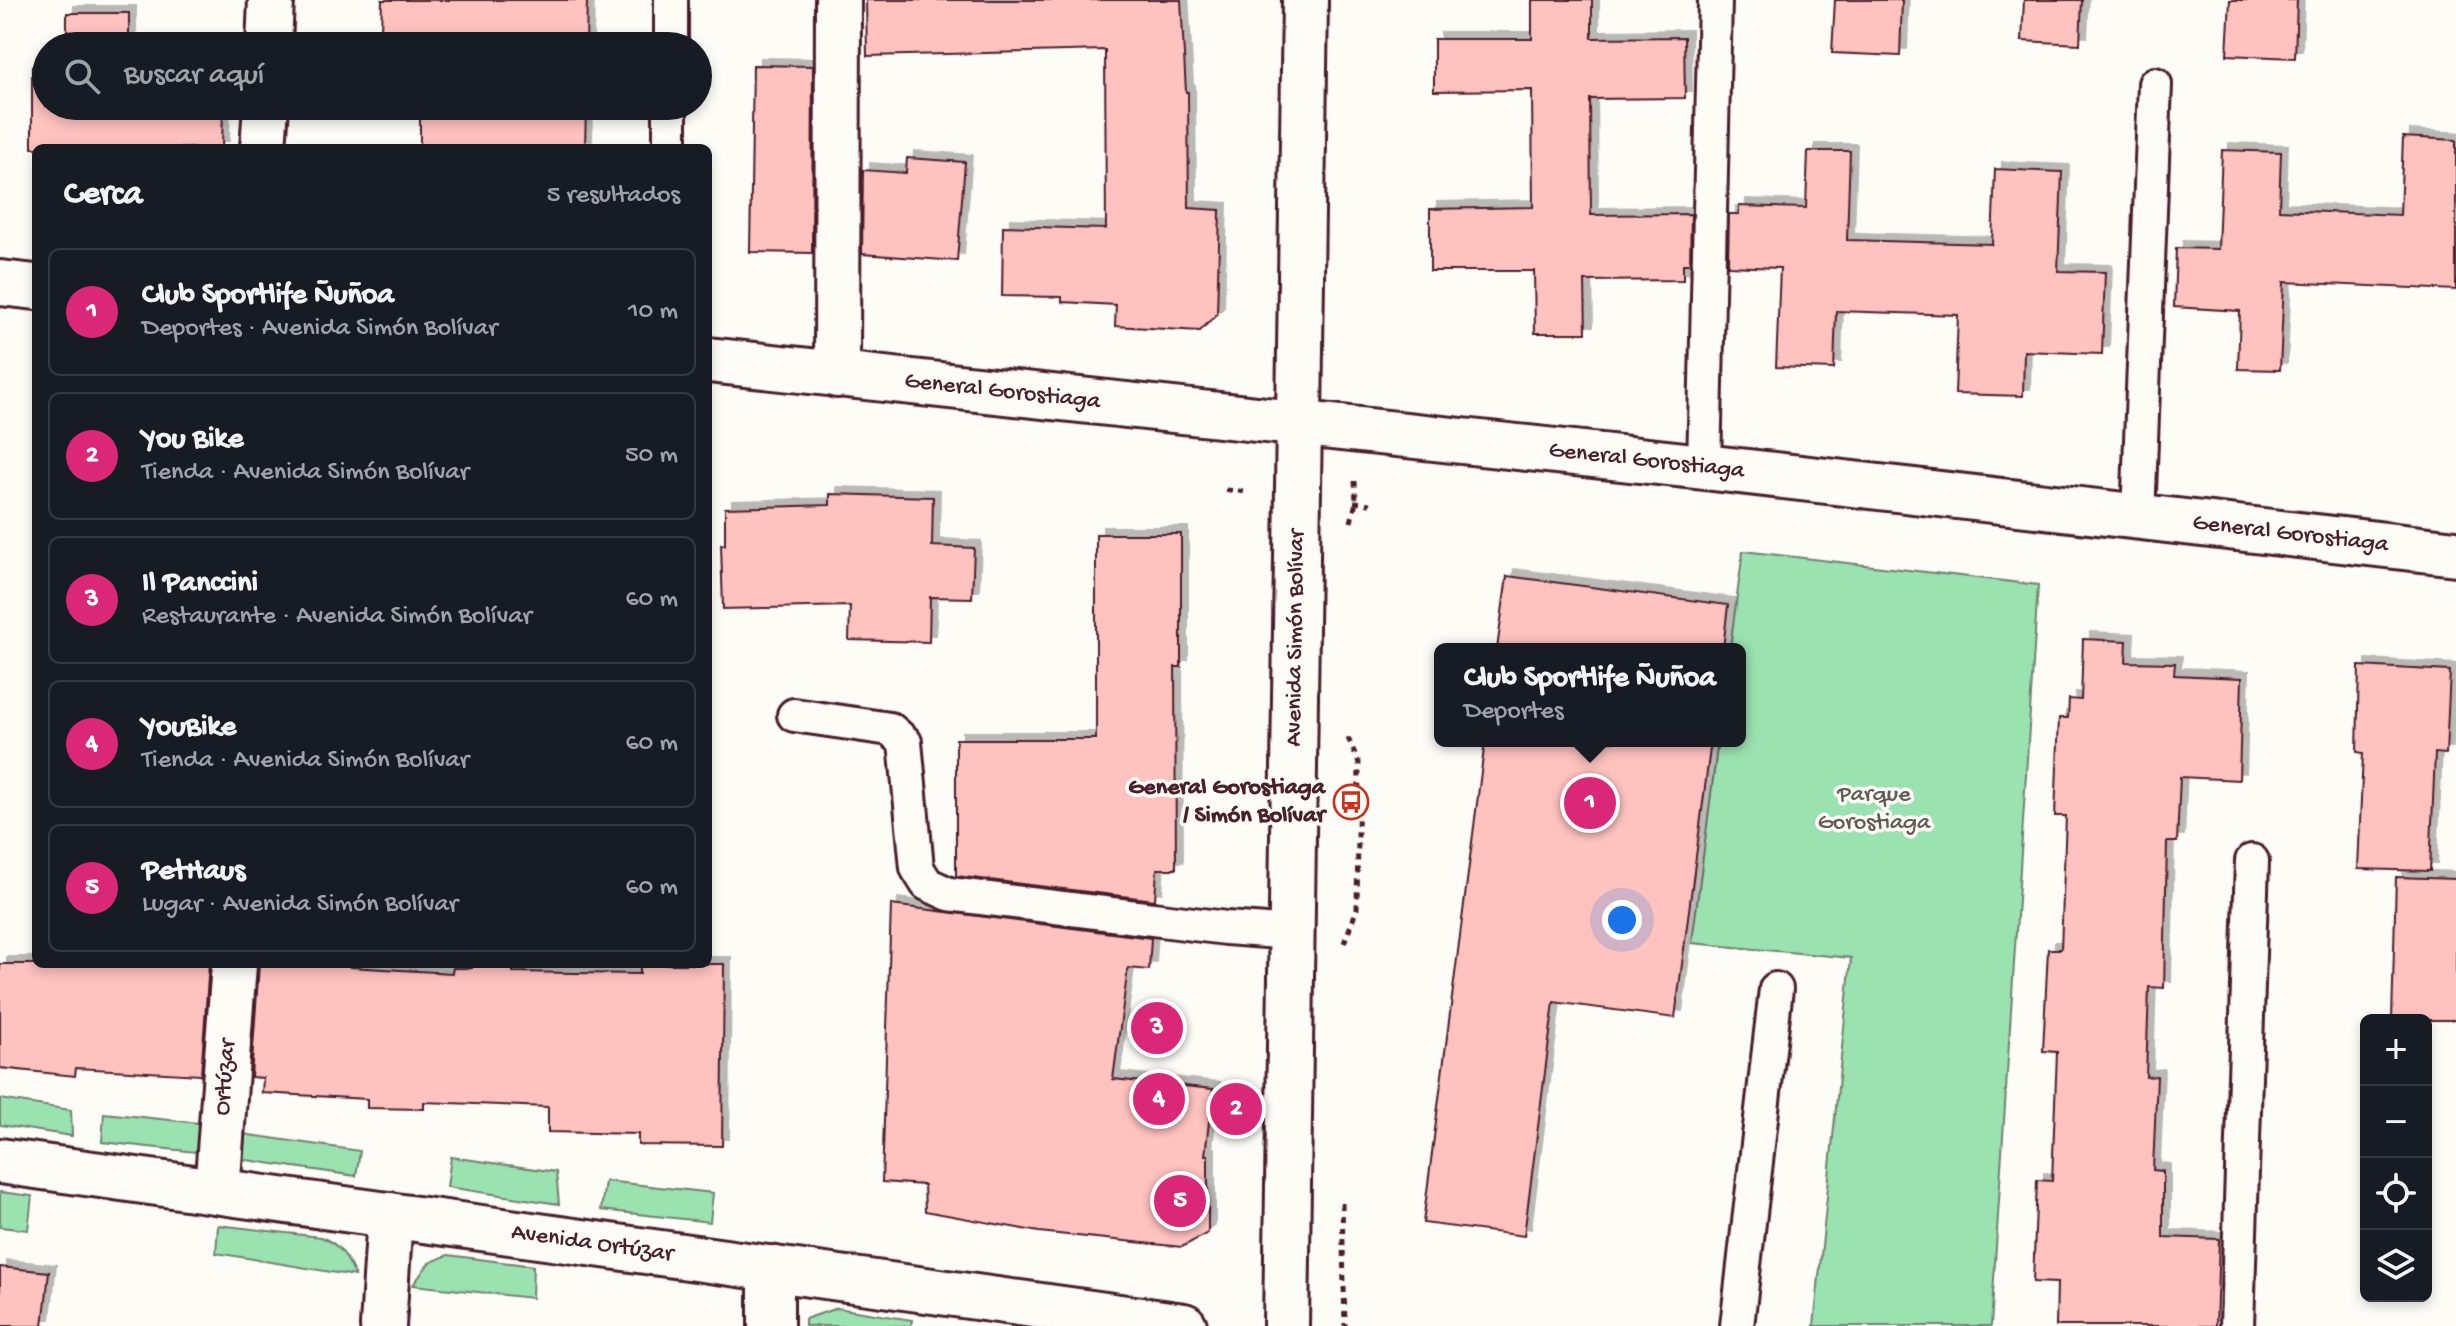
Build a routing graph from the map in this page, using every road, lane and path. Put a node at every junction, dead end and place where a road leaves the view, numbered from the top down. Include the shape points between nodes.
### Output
1 (271, 0) edge
2 (671, 0) edge
3 (838, 0) edge
4 (1305, 0) edge
5 (1715, 0) edge
6 (270, 32) edge
7 (671, 32) edge
8 (2155, 84) dead end
9 (265, 120) edge
10 (670, 120) edge
11 (263, 144) edge
12 (670, 144) edge
13 (0, 283) edge
14 (32, 287) edge
15 (712, 360) edge
16 (837, 375) junction
17 (1299, 424) junction
18 (1704, 467) junction
19 (2138, 517) junction
20 (2456, 553) edge
21 (794, 715) dead end
22 (2252, 861) dead end
23 (1293, 933) junction
24 (234, 968) edge
25 (1776, 989) dead end
26 (0, 1161) edge
27 (217, 1191) junction
28 (390, 1215) junction
29 (771, 1268) junction
30 (383, 1326) edge
31 (771, 1326) edge
32 (1184, 1326) edge
33 (1286, 1326) edge
34 (1737, 1326) edge
35 (2237, 1326) edge

1 - 6 street
2 - 7 lane
3 - 16 street
4 - 17 street, Avenida Simón Bolívar
5 - 18 lane
8 - 19 lane
9 - 11 street
10 - 12 lane
13 - 14 street
15 - 16 street, General Gorostiaga
16 - 17 street, General Gorostiaga
17 - 18 street, General Gorostiaga
17 - 23 street, Avenida Simón Bolívar
18 - 19 street, General Gorostiaga
19 - 20 street, General Gorostiaga
21 - 23 lane via 890,729 905,742 917,868 927,884 949,894
22 - 35 lane
23 - 33 street, Avenida Simón Bolívar
24 - 27 street, Ortúzar
25 - 34 lane
26 - 27 street, Avenida Ortúzar
27 - 28 street, Avenida Ortúzar
28 - 29 street, Avenida Ortúzar
28 - 30 street
29 - 31 street
29 - 32 street, Avenida Ortúzar

